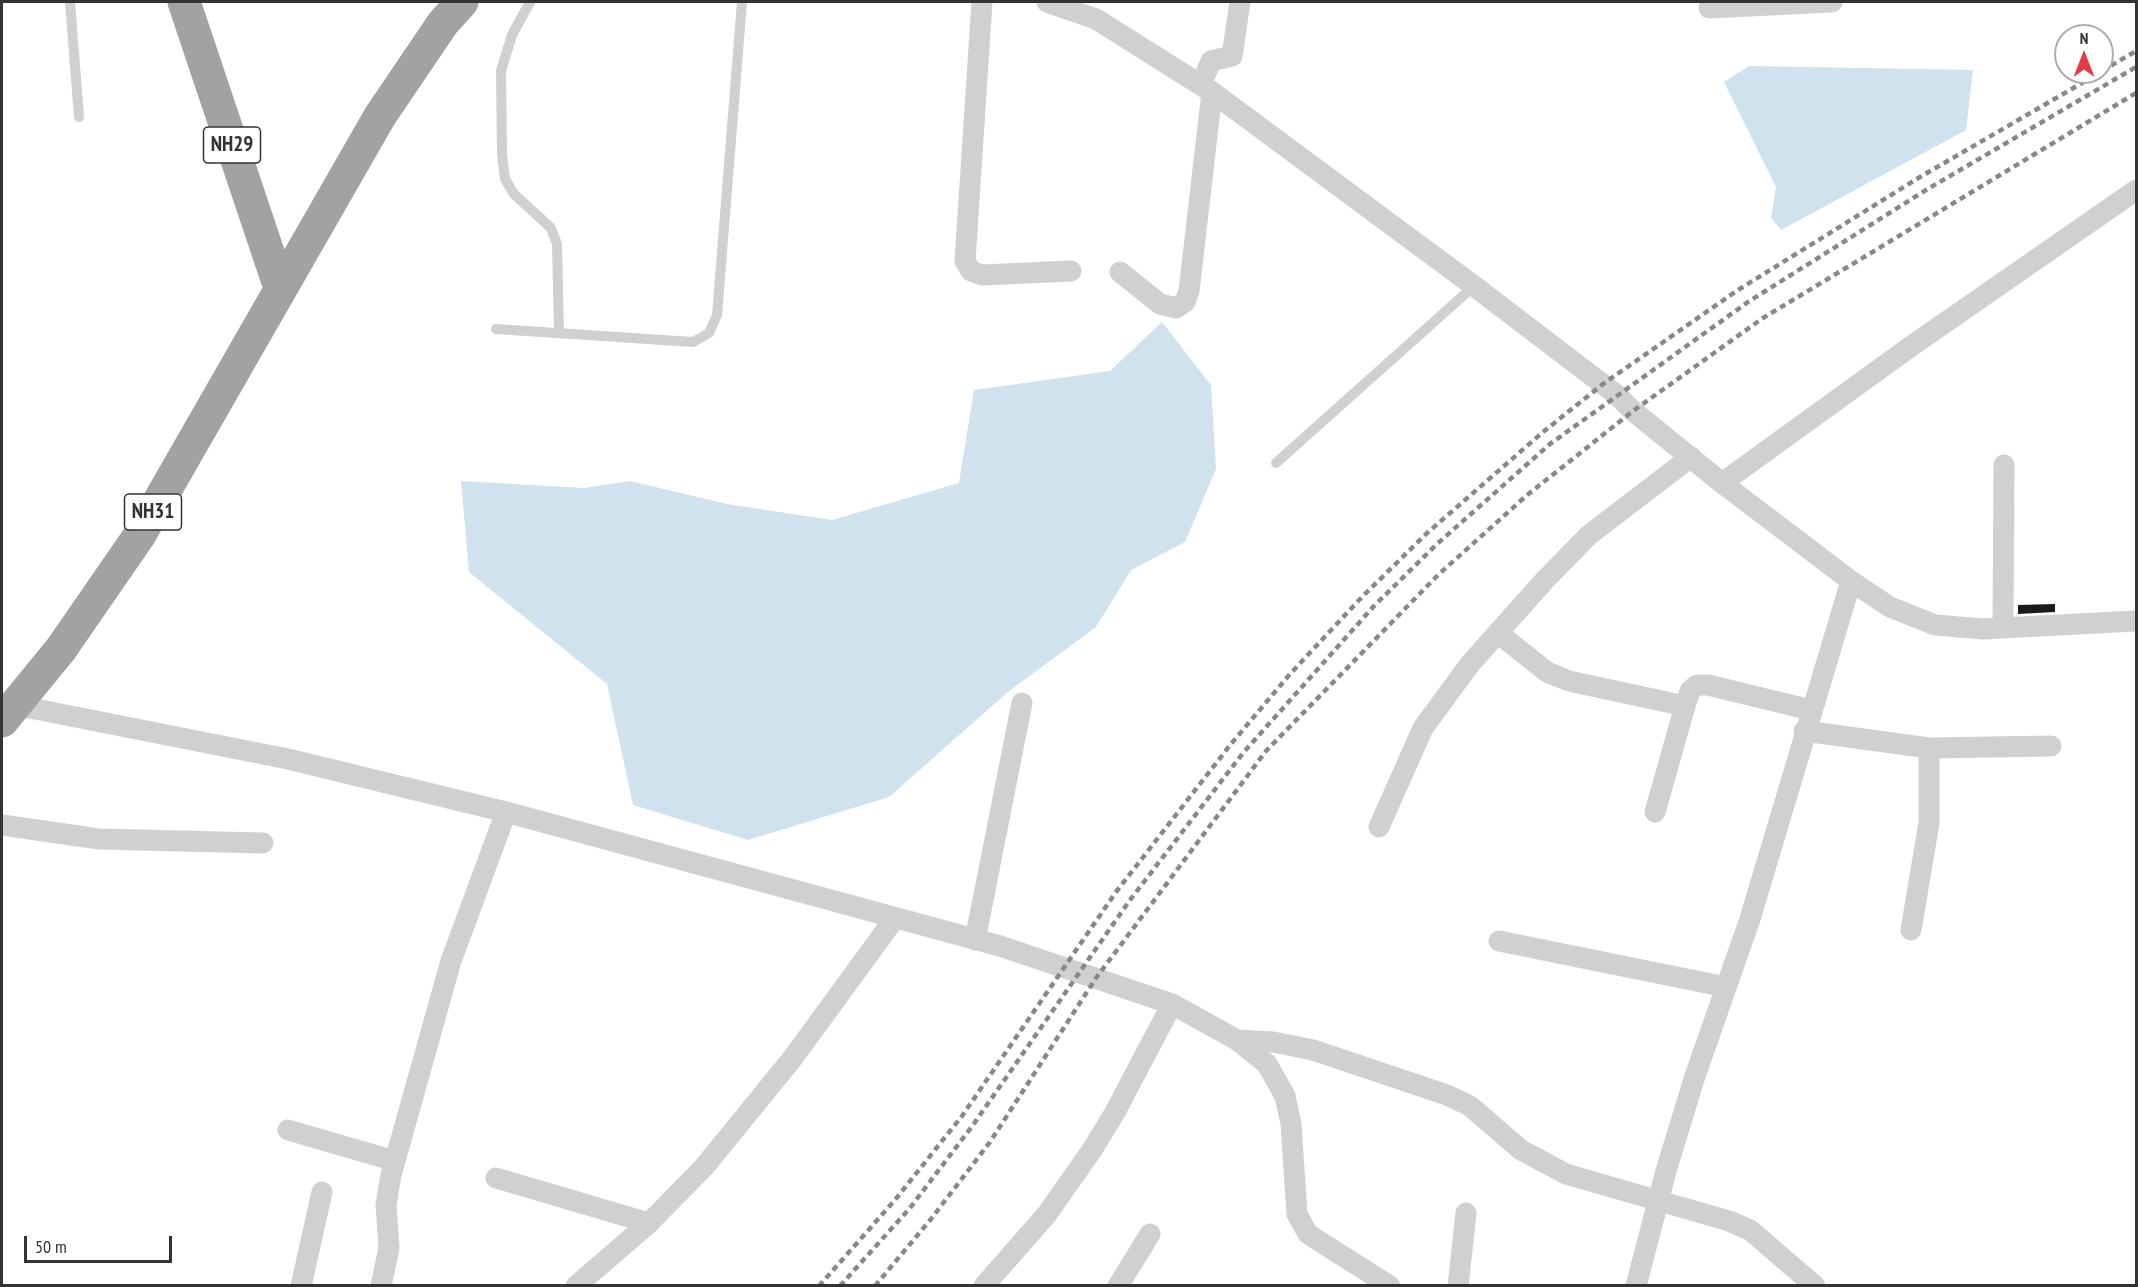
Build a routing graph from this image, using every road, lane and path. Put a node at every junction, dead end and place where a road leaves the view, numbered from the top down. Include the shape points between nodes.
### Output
1 (70, 2) edge
2 (184, 2) edge
3 (462, 2) edge
4 (530, 2) edge
5 (742, 2) edge
6 (982, 2) edge
7 (1047, 2) edge
8 (1240, 2) edge
9 (1832, 2) edge
10 (1709, 8) dead end
11 (1206, 88) junction
12 (79, 117) dead end
13 (2136, 190) edge
14 (1071, 271) dead end
15 (1120, 272) dead end
16 (1474, 286) junction
17 (280, 288) junction
18 (496, 329) dead end
19 (559, 333) junction
20 (1691, 457) junction
21 (1276, 463) dead end
22 (2004, 465) dead end
23 (1722, 483) junction
24 (1851, 581) junction
25 (2136, 621) edge
26 (2003, 628) junction
27 (1498, 633) junction
28 (1022, 703) dead end
29 (1685, 706) junction
30 (6, 710) edge
31 (1811, 710) junction
32 (1804, 731) junction
33 (2051, 747) dead end
34 (1929, 748) junction
35 (506, 812) junction
36 (1655, 812) dead end
37 (2, 825) edge
38 (1379, 827) dead end
39 (263, 843) dead end
40 (895, 918) junction
41 (1911, 930) dead end
42 (975, 940) junction
43 (1499, 941) dead end
44 (1726, 987) junction
45 (1172, 1004) junction
46 (1237, 1040) junction
47 (288, 1130) dead end
48 (395, 1161) junction
49 (496, 1179) dead end
50 (322, 1192) dead end
51 (1658, 1202) junction
52 (1466, 1213) dead end
53 (649, 1223) junction
54 (1150, 1234) dead end
55 (300, 1286) edge
56 (381, 1286) edge
57 (576, 1286) edge
58 (984, 1286) edge
59 (1118, 1286) edge
60 (1390, 1286) edge
61 (1458, 1286) edge
62 (1636, 1286) edge
63 (1815, 1286) edge

1 - 12 lane
2 - 17 highway, NH29
3 - 17 highway, NH31 via 443,23 380,116
4 - 19 lane via 512,35 501,71 502,154 505,179 514,194 551,228 557,244
5 - 19 lane via 714,325 709,333 693,342
6 - 14 street via 965,261 971,271 982,275
7 - 11 street via 1096,20
8 - 11 street via 1232,56 1210,61
9 - 10 street
11 - 15 street via 1185,302 1176,308 1160,304
11 - 16 street
13 - 23 street
16 - 20 street via 1617,394
16 - 21 lane
17 - 30 highway, NH31 via 139,536 61,649
18 - 19 lane
20 - 23 street
20 - 27 street via 1589,535
22 - 26 street
23 - 24 street
24 - 26 street via 1890,607 1935,625
24 - 31 street
25 - 26 street
27 - 29 street via 1540,667 1569,681
27 - 38 street via 1423,728
28 - 42 street
29 - 31 street via 1690,691 1697,685 1708,685
29 - 36 street
30 - 35 street via 288,759
31 - 32 street
32 - 34 street
32 - 44 street via 1750,919
33 - 34 street
34 - 41 street via 1929,823
35 - 40 street
35 - 48 street via 451,961
37 - 39 street via 99,839
40 - 42 street
40 - 53 street via 751,1112
42 - 45 street
43 - 44 street
44 - 51 street
45 - 46 street
45 - 58 street via 1092,1150 1047,1214
46 - 51 street via 1313,1050 1447,1095 1470,1106 1521,1150 1566,1174
46 - 60 street via 1267,1064 1285,1095 1292,1125 1296,1214 1308,1234
47 - 48 street
48 - 56 street via 388,1189 389,1248
49 - 53 street
50 - 55 street
51 - 62 street
51 - 63 street via 1750,1230
52 - 61 street
53 - 57 street
54 - 59 street

